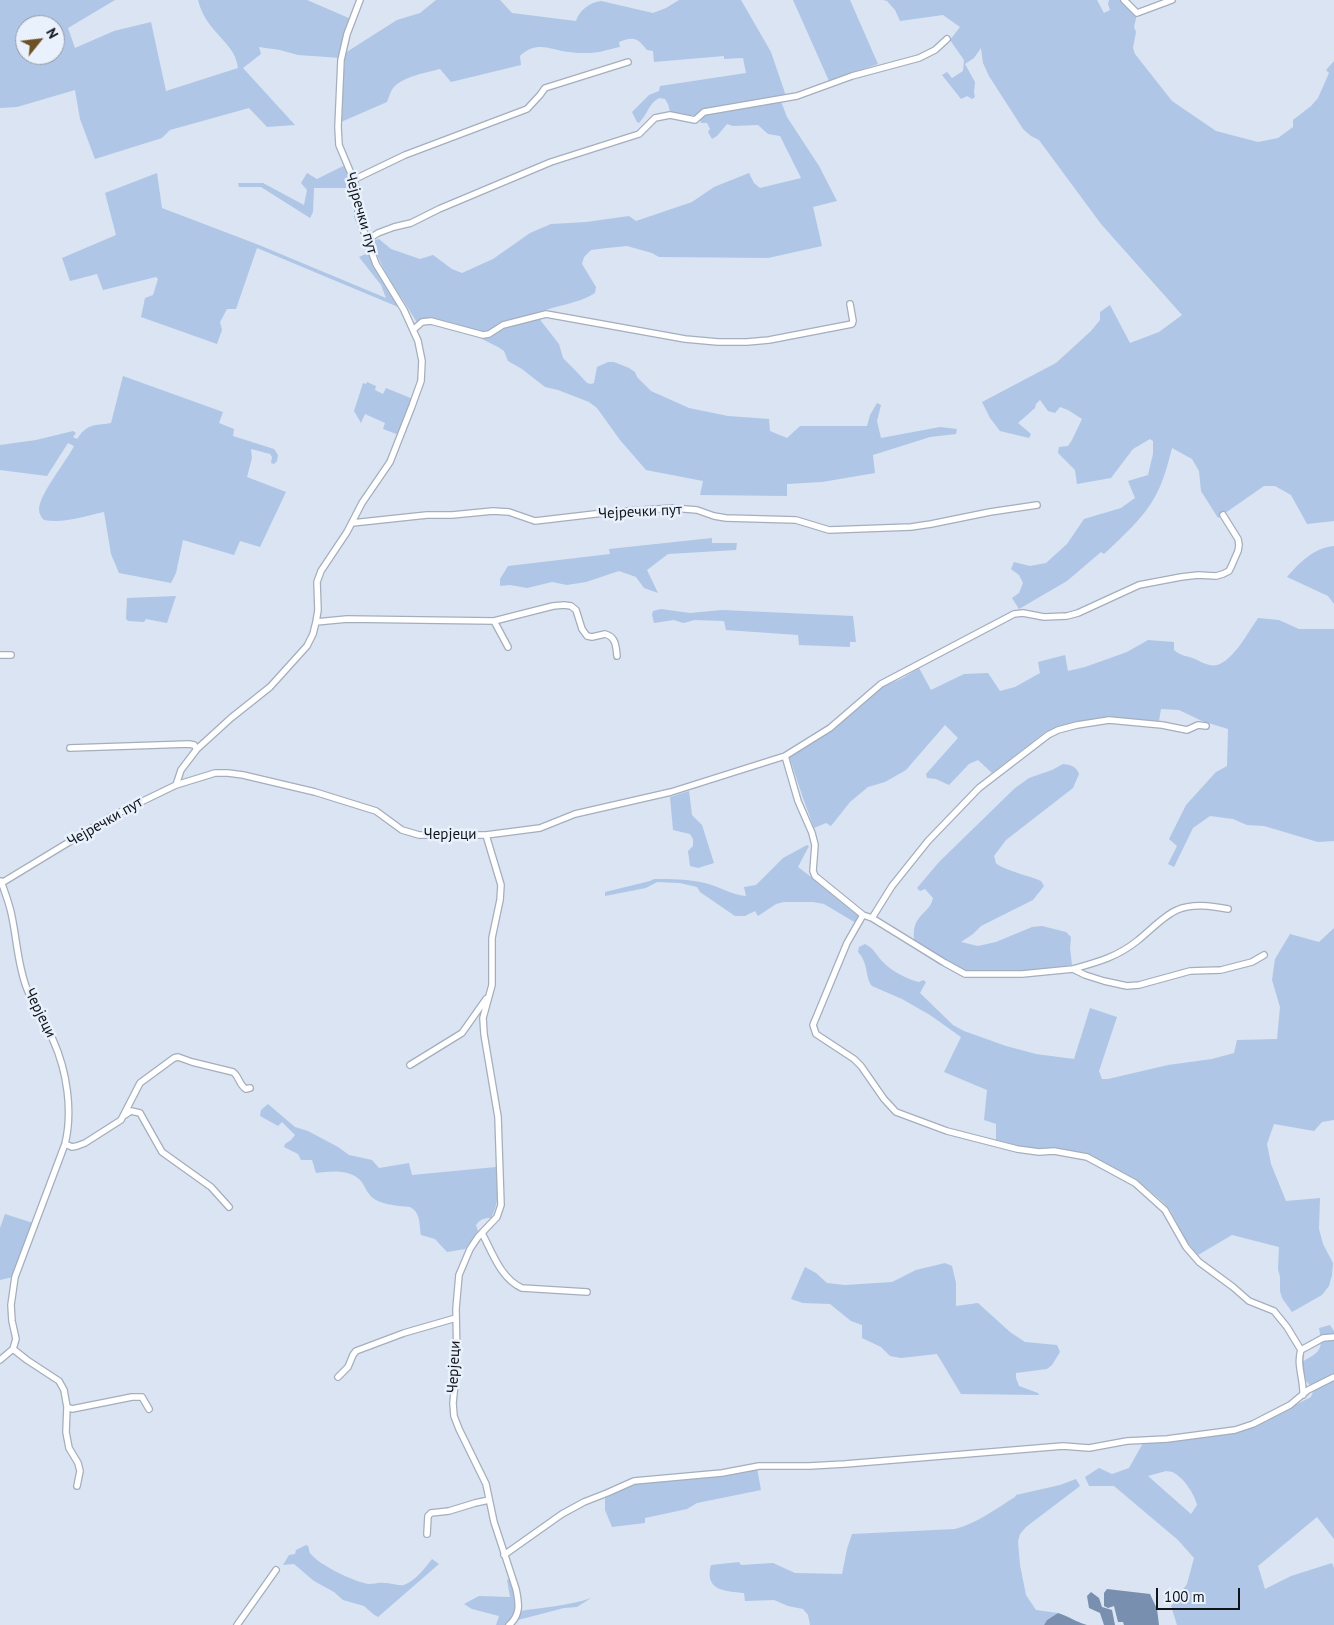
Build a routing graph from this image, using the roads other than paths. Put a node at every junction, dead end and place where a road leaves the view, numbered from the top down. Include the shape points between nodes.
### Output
1 (360, 0) edge
2 (1124, 0) edge
3 (1172, 0) edge
4 (948, 39) dead end
5 (628, 62) dead end
6 (353, 180) junction
7 (367, 240) junction
8 (850, 304) dead end
9 (413, 330) junction
10 (1037, 505) dead end
11 (1223, 515) dead end
12 (352, 523) junction
13 (494, 621) junction
14 (316, 622) junction
15 (508, 647) dead end
16 (0, 655) edge
17 (11, 655) dead end
18 (618, 656) dead end
19 (1206, 726) dead end
20 (70, 748) dead end
21 (197, 749) junction
22 (785, 756) junction
23 (176, 785) junction
24 (486, 835) junction
25 (0, 882) edge
26 (1228, 908) dead end
27 (863, 915) junction
28 (872, 918) junction
29 (1264, 955) dead end
30 (1073, 968) junction
31 (490, 994) junction
32 (410, 1065) dead end
33 (250, 1088) dead end
34 (125, 1115) junction
35 (65, 1144) junction
36 (229, 1206) dead end
37 (482, 1233) junction
38 (587, 1292) dead end
39 (456, 1318) junction
40 (1334, 1338) edge
41 (13, 1349) junction
42 (1301, 1350) junction
43 (0, 1360) edge
44 (1334, 1376) edge
45 (338, 1377) dead end
46 (1302, 1380) junction
47 (1311, 1388) junction
48 (1303, 1395) junction
49 (67, 1407) junction
50 (149, 1409) dead end
51 (77, 1486) dead end
52 (489, 1500) junction
53 (427, 1534) dead end
54 (504, 1555) junction
55 (276, 1570) dead end
56 (237, 1625) edge
57 (509, 1625) edge

1 - 6 street, Чејречки пут via 343,48 338,127 339,145
2 - 3 street via 1139,12
4 - 7 street via 919,58 797,96 704,112 695,120 670,115 655,118 640,134 551,162
5 - 6 street via 545,88 527,109 405,155
6 - 7 street, Чејречки пут via 357,189 359,218
7 - 9 street, Чејречки пут via 376,264
8 - 9 street via 852,324 747,342 685,339 546,314 503,325 483,335 431,321 422,322
9 - 12 street, Чејречки пут via 422,361 419,388 390,462
10 - 12 street, Чејречки пут via 911,527 829,530 796,520 726,518 673,508 535,521 509,512 493,511 427,514
11 - 22 street via 1239,545 1229,571 1216,576 1181,576 1139,585 1067,616 1014,614 881,684 830,728
12 - 14 street, Чејречки пут via 317,582
13 - 14 street via 347,619
13 - 15 street
13 - 18 street via 553,606 571,606 576,610 587,636 605,634 614,638
14 - 21 street, Чејречки пут via 307,646 288,668
16 - 17 street
19 - 28 street via 1198,725 1187,730 1109,720 1077,725 1048,735 979,788 928,842 892,886
20 - 21 street via 189,744
21 - 23 street, Чејречки пут via 181,770
22 - 24 street via 671,792 575,814 548,826
22 - 27 street via 815,844 813,871 818,879
23 - 24 street, Черјеци via 215,773 243,775 376,811 413,834
23 - 25 street, Чејречки пут via 105,820 38,863
24 - 31 street, Черјеци via 501,885 492,938
25 - 35 street, Черјеци via 12,915 27,988 54,1041 63,1068 68,1100
26 - 30 street via 1191,906 1178,909 1106,960
27 - 28 street
27 - 42 street via 847,943 816,1017 813,1025 816,1034 854,1059 896,1112 947,1131 1017,1149 1087,1157 1135,1182 1165,1210 1186,1247 1199,1262 1249,1301 1274,1311
28 - 30 street via 965,974 1022,974
29 - 30 street via 1252,962 1221,970 1190,972 1127,986 1085,975
31 - 32 street, Черјеци via 462,1033
31 - 37 street, Черјеци via 483,1025 498,1116 501,1205 497,1217
33 - 34 street via 244,1088 233,1072 178,1057 140,1083
34 - 35 street via 114,1126 85,1143 72,1147
34 - 36 street via 131,1111 140,1113 162,1152 211,1187
35 - 41 street, Черјеци via 14,1277 11,1306 16,1339
37 - 38 street via 513,1284 522,1288
37 - 39 street, Черјеци via 467,1253 461,1269
39 - 45 street via 356,1351 348,1367
39 - 52 street, Черјеци via 454,1416 486,1484
40 - 42 street via 1323,1338
41 - 43 street
41 - 49 street via 59,1381
42 - 46 street
44 - 47 street
46 - 47 street
46 - 48 street
47 - 48 street
48 - 54 street via 1290,1406 1253,1424 1221,1433 1128,1440 1089,1448 1063,1446 836,1465 759,1466 722,1473 634,1481 562,1514
49 - 50 street via 72,1409 142,1397
49 - 51 street via 69,1448 80,1471
52 - 53 street via 449,1512 431,1513
52 - 54 street, Черјеци
54 - 57 street, Черјеци via 518,1600 518,1614
55 - 56 street

